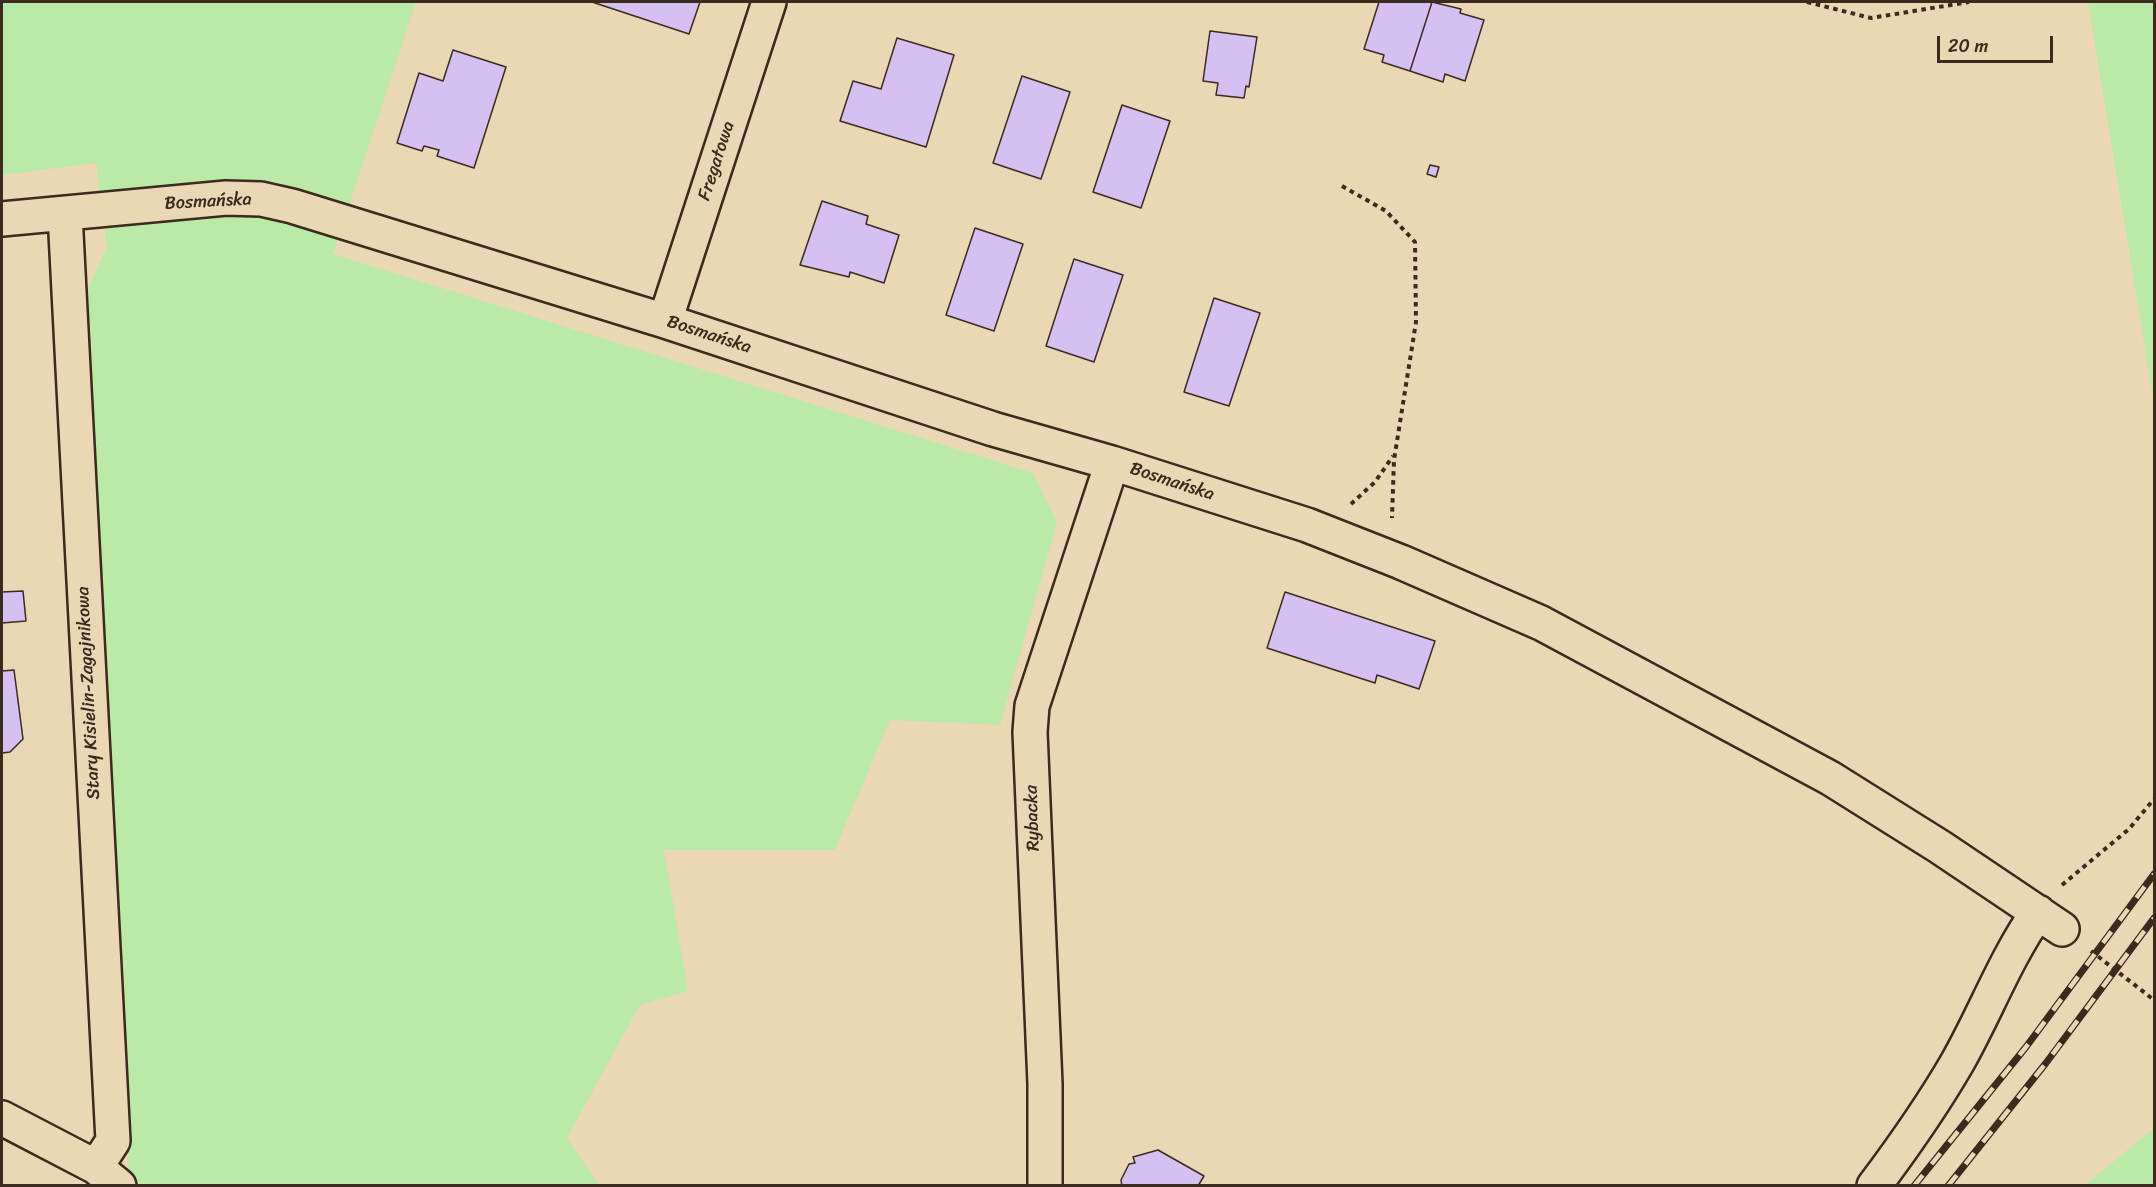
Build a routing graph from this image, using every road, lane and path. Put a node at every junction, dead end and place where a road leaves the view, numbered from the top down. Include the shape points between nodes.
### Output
1 (769, 2) edge
2 (1807, 2) edge
3 (1970, 2) edge
4 (1342, 186) dead end
5 (65, 214) junction
6 (2, 219) edge
7 (665, 321) junction
8 (1395, 452) junction
9 (1112, 463) junction
10 (1307, 525) junction
11 (1401, 562) junction
12 (2154, 799) edge
13 (2050, 920) junction
14 (2154, 1000) edge
15 (2, 1118) edge
16 (107, 1176) edge
17 (1045, 1185) edge
18 (1874, 1185) edge

1 - 7 street, Fregatowa
2 - 3 path via 1871,18
4 - 8 path via 1386,211 1415,242 1416,322
5 - 6 street, Bosmańska
5 - 7 street, Bosmańska via 226,198 261,199
5 - 16 street, Stary Kisielin-Zagajnikowa via 113,1141
7 - 9 street, Bosmańska via 993,429
8 - 10 path via 1375,483 1352,504
8 - 11 path via 1390,512
9 - 10 street, Bosmańska
9 - 17 street, Rybacka via 1032,706
10 - 11 street, Bosmańska
11 - 13 street, Bosmańska via 1541,623 1830,778
12 - 13 path via 2129,829 2052,894
13 - 14 path
13 - 18 street via 2022,934 1957,1062
15 - 16 street

